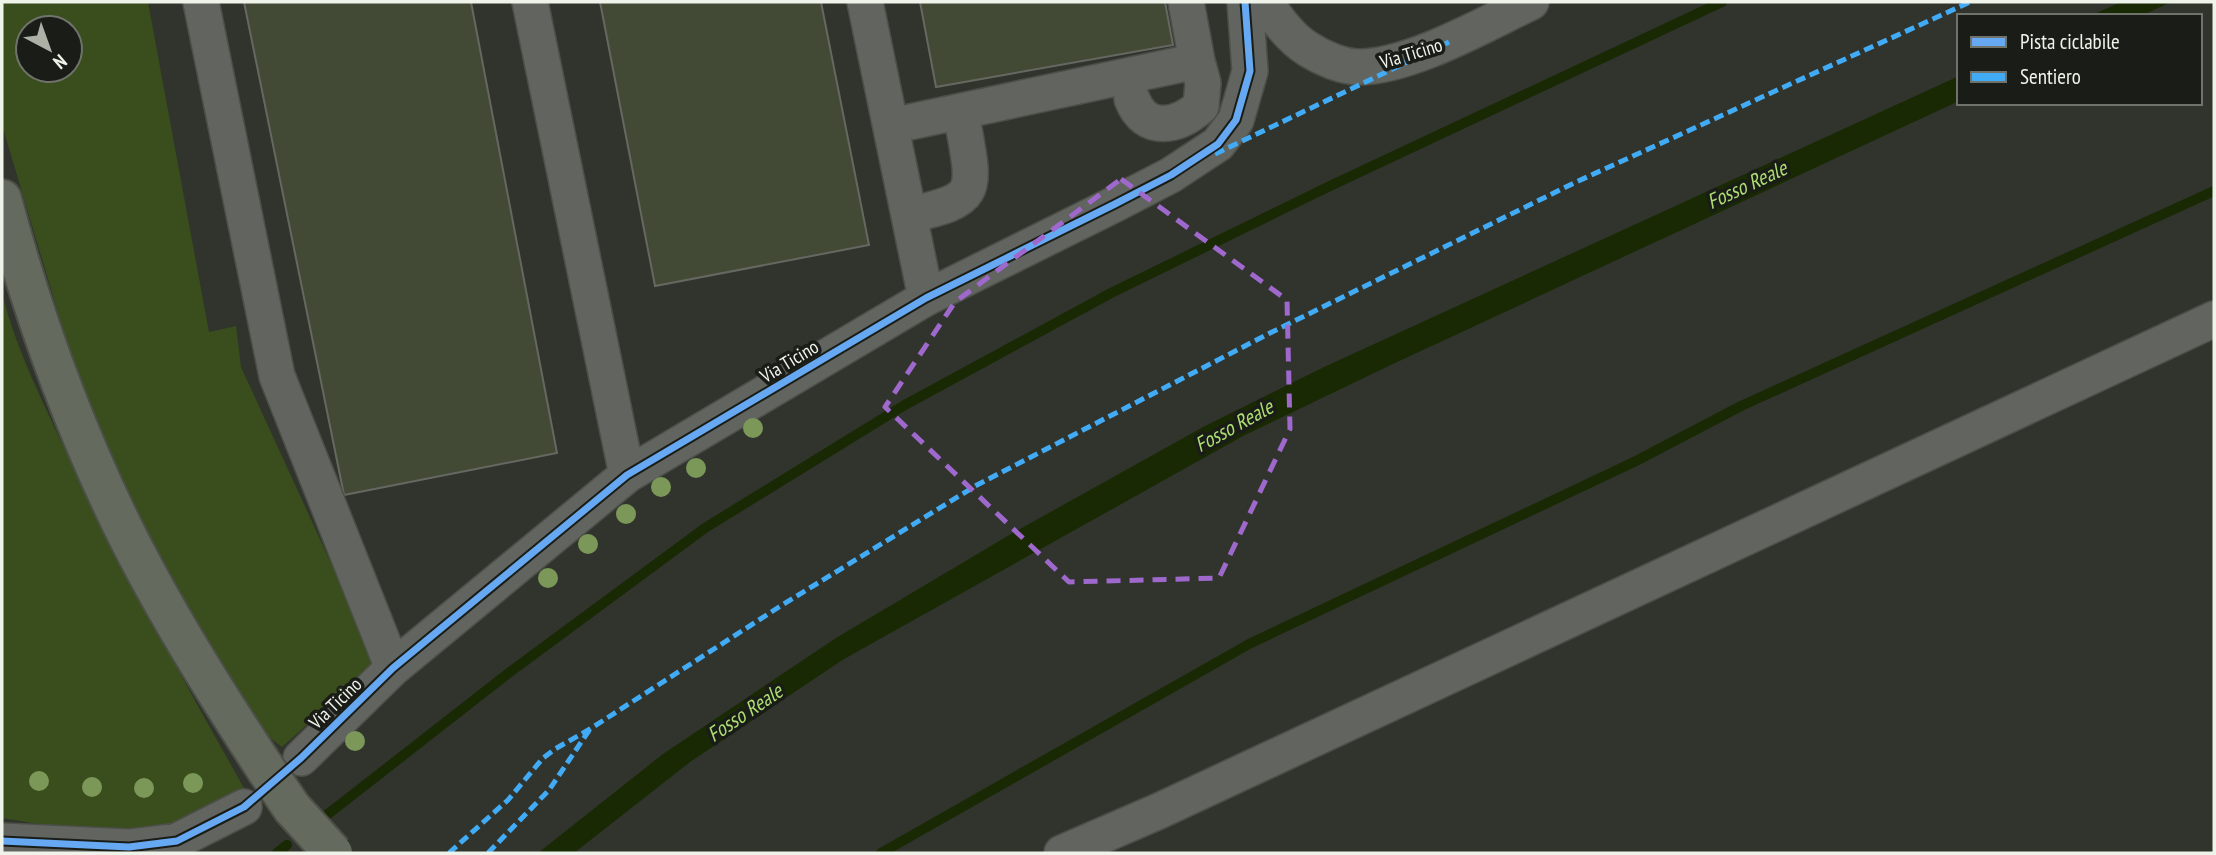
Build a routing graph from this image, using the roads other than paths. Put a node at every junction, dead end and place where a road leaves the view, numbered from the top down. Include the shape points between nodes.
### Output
1 (201, 2) edge
2 (530, 2) edge
3 (865, 2) edge
4 (1186, 2) edge
5 (1245, 2) edge
6 (1265, 2) edge
7 (1531, 2) edge
8 (1197, 61) junction
9 (1132, 99) dead end
10 (891, 125) junction
11 (964, 129) dead end
12 (2, 199) edge
13 (909, 215) junction
14 (926, 298) junction
15 (2214, 319) edge
16 (626, 475) junction
17 (393, 667) junction
18 (300, 758) dead end
19 (244, 807) dead end
20 (2, 841) edge
21 (333, 853) edge
22 (1062, 853) edge

1 - 17 street via 277,376
2 - 16 street
3 - 10 street
4 - 8 street
5 - 14 street, Via Ticino via 1250,71 1236,120 1218,144 1171,175
6 - 7 street, Via Ticino via 1307,49 1359,67 1401,60 1449,42
8 - 9 street via 1203,83 1201,106 1191,115 1166,124 1151,121 1136,111
8 - 10 street
10 - 13 street
11 - 13 street via 971,168 964,196
12 - 21 highway, bridge via 29,295 118,517 207,680 292,808
13 - 14 street
14 - 16 street, Via Ticino
15 - 22 street
16 - 17 street, Via Ticino
17 - 18 street, Via Ticino
19 - 20 street via 177,841 128,847

